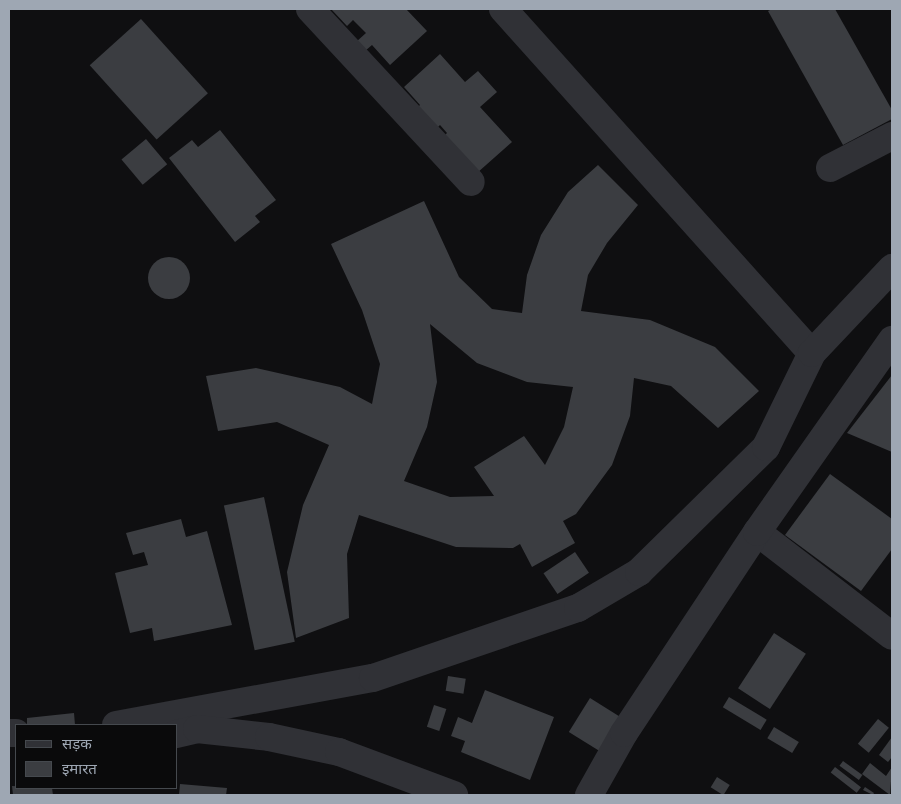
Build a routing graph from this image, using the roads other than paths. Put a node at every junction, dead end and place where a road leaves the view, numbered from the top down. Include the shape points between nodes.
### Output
1 (310, 9) edge
2 (503, 9) edge
3 (892, 136) edge
4 (830, 168) dead end
5 (471, 182) dead end
6 (892, 268) edge
7 (892, 340) edge
8 (812, 354) junction
9 (757, 532) junction
10 (892, 636) edge
11 (121, 724) edge
12 (178, 733) edge
13 (454, 795) edge
14 (590, 795) edge

1 - 5 street
2 - 8 street
3 - 4 street
6 - 8 street
7 - 9 street
8 - 11 street via 766,447 639,572 578,608 373,678
9 - 10 street
9 - 14 street via 624,732
12 - 13 street via 197,728 269,737 339,752

